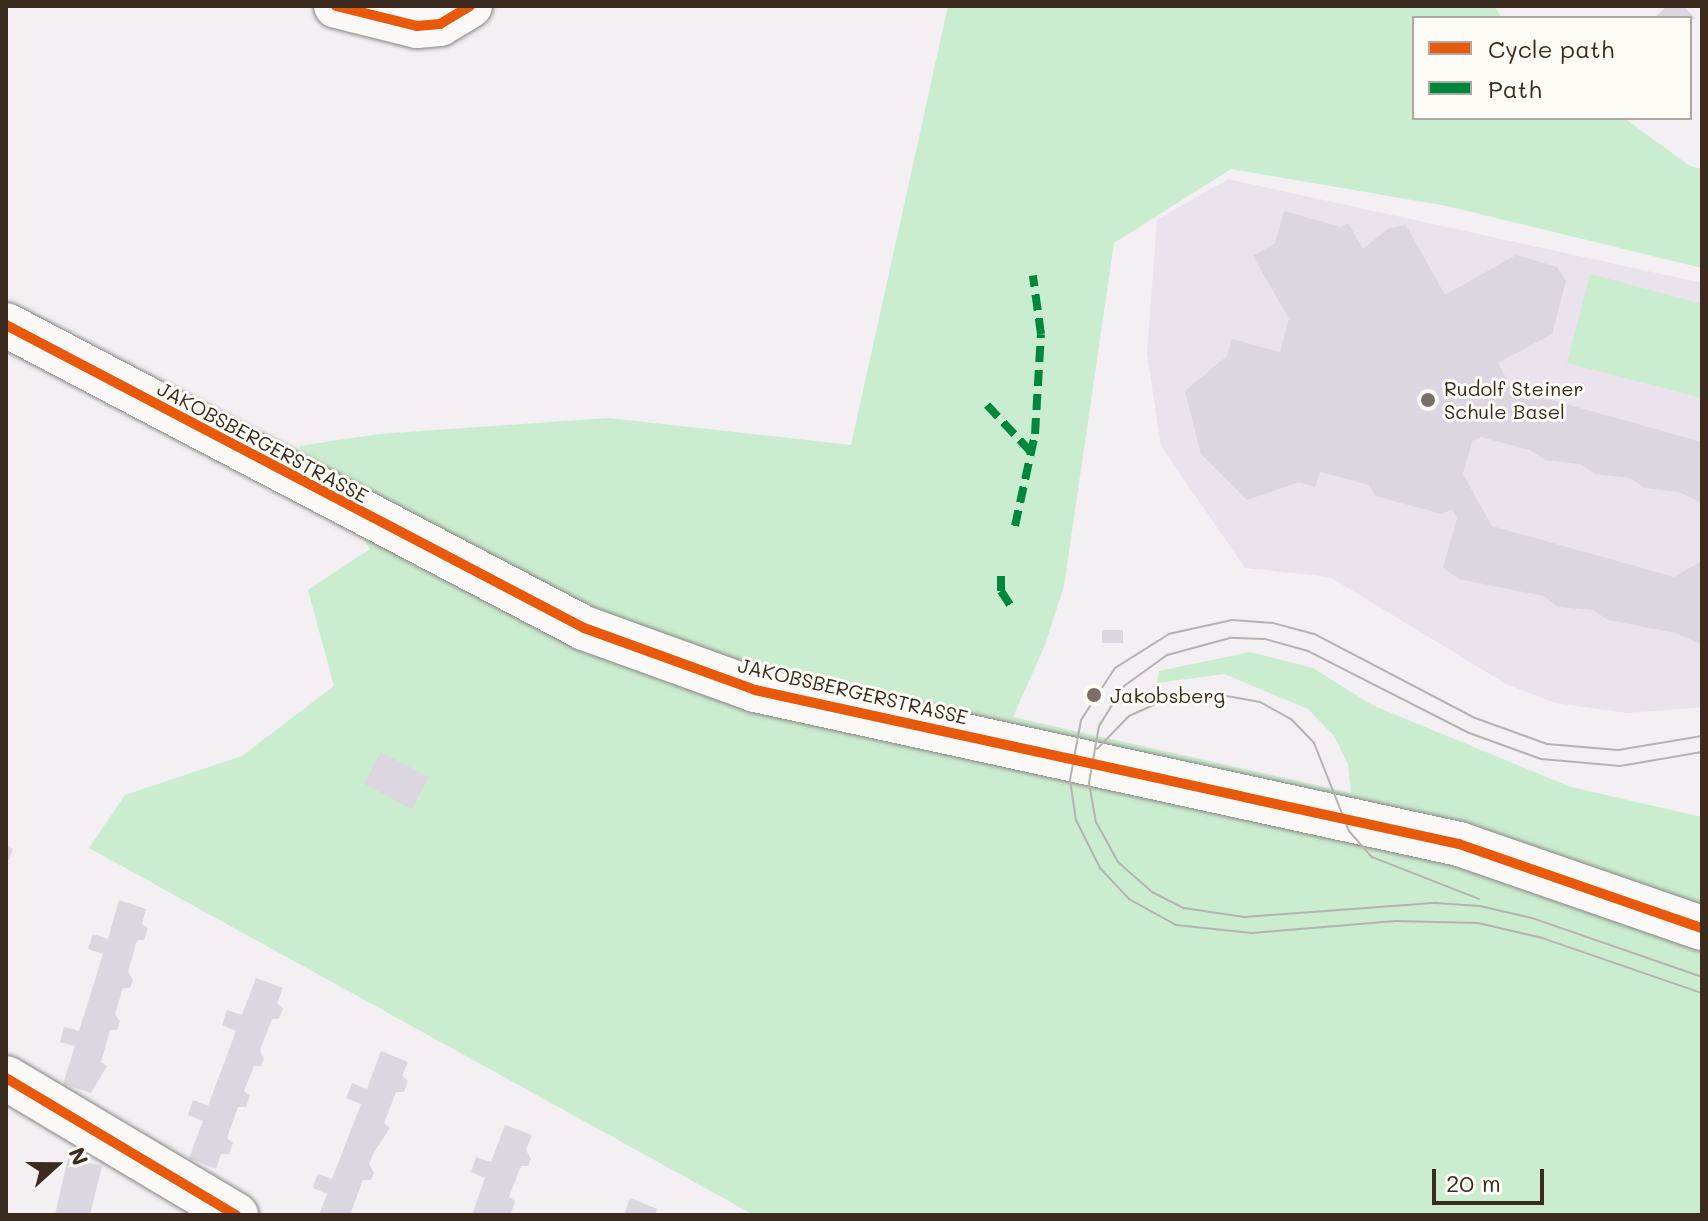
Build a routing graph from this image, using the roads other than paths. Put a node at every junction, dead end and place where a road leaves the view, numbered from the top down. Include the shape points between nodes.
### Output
1 (336, 6) edge
2 (470, 6) edge
3 (6, 325) edge
4 (1702, 928) edge
5 (6, 1078) edge
6 (236, 1215) edge

1 - 2 street via 417,26 440,24
3 - 4 street, JAKOBSBERGERSTRASSE via 584,628 755,690 1459,844
5 - 6 street

